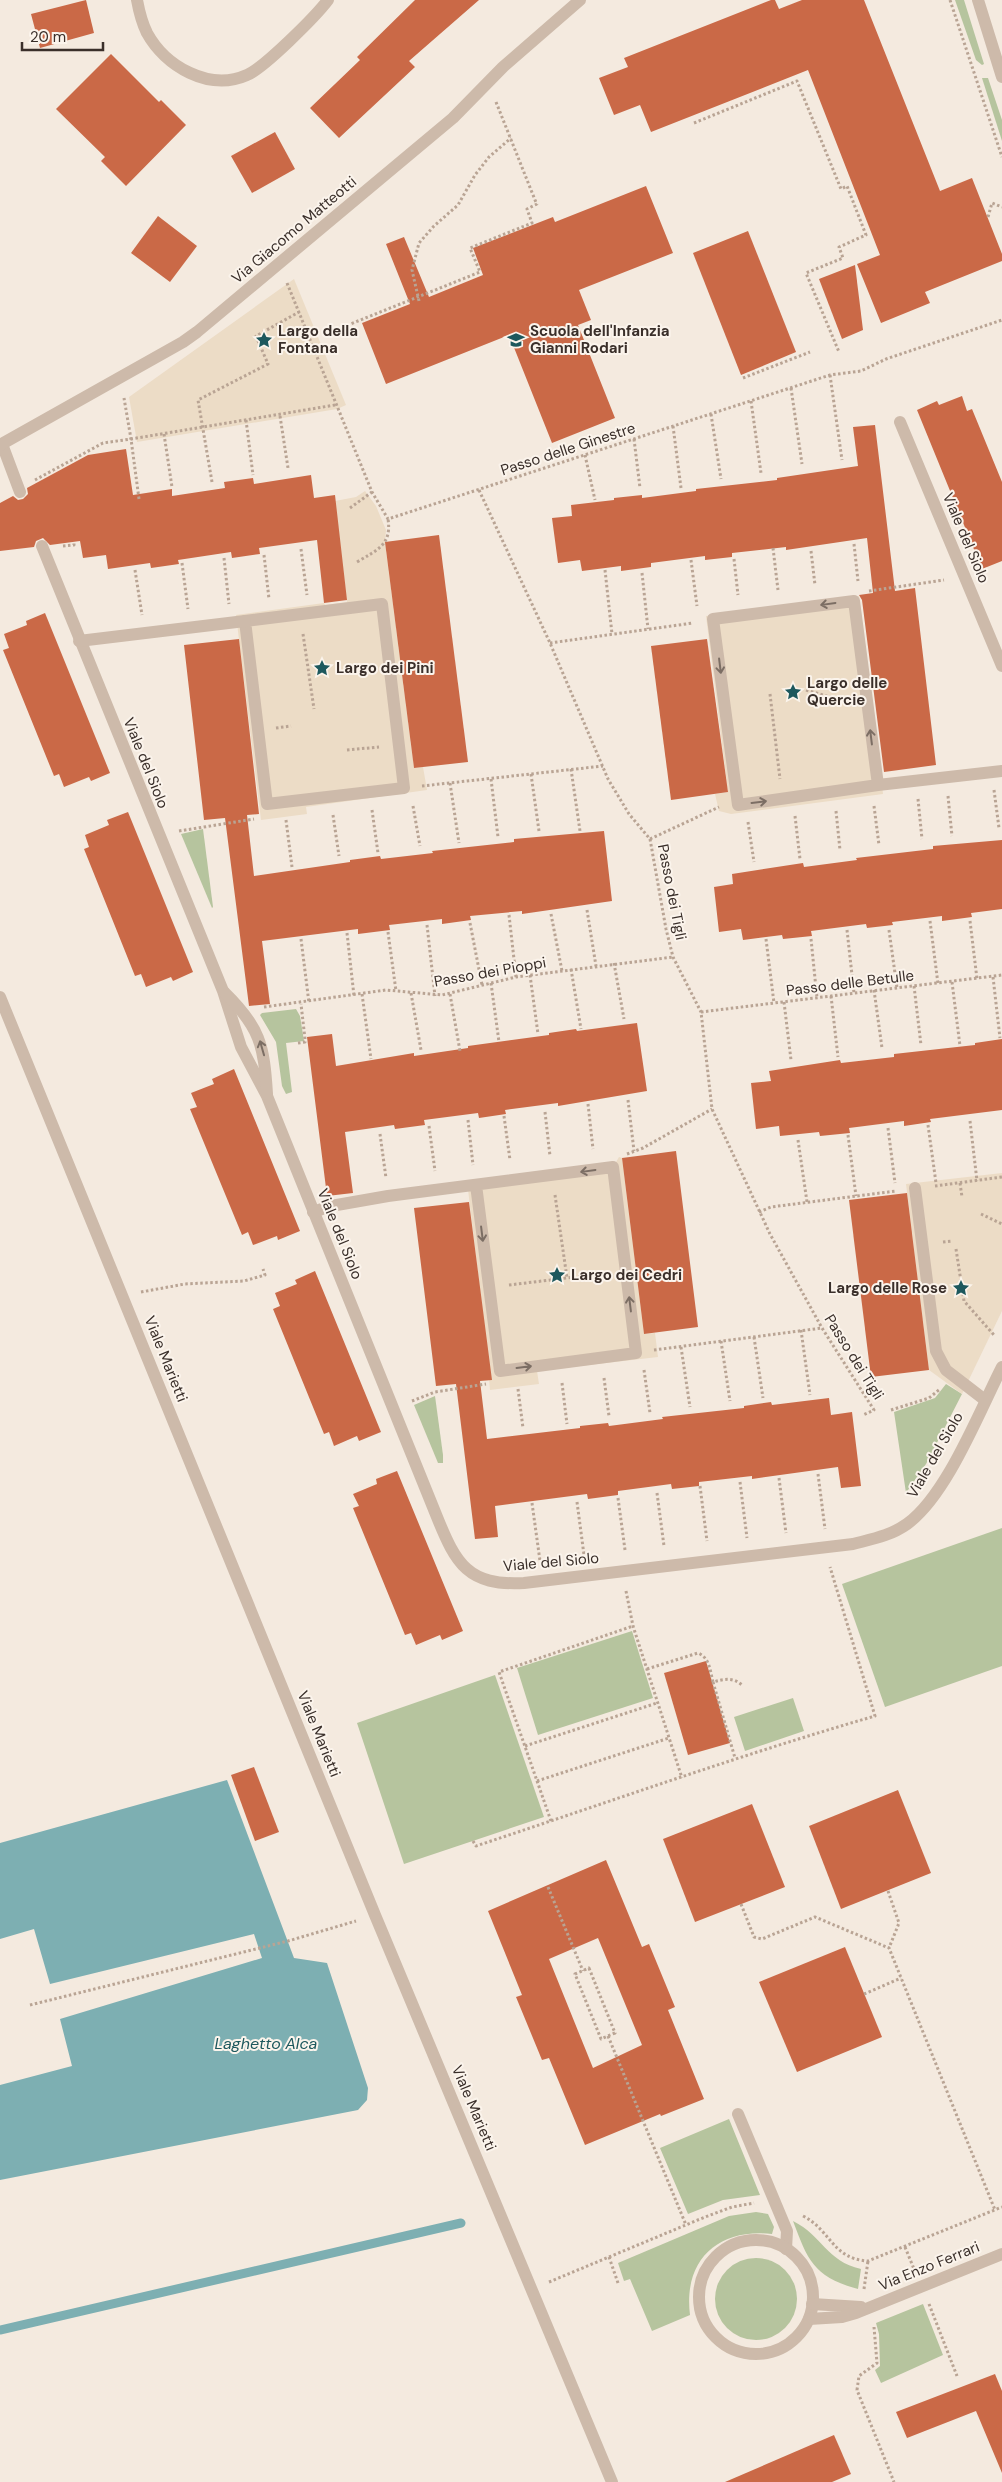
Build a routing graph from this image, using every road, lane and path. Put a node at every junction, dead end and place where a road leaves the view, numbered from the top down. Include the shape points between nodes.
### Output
1 (136, 0) edge
2 (328, 0) edge
3 (580, 0) edge
4 (950, 0) edge
5 (978, 0) edge
6 (1002, 77) edge
7 (496, 101) dead end
8 (694, 123) dead end
9 (511, 138) junction
10 (1002, 157) edge
11 (1002, 207) edge
12 (988, 217) dead end
13 (286, 280) dead end
14 (417, 296) junction
15 (419, 301) dead end
16 (299, 312) junction
17 (1002, 320) edge
18 (333, 330) dead end
19 (810, 352) dead end
20 (839, 352) dead end
21 (830, 375) junction
22 (743, 378) dead end
23 (791, 388) junction
24 (124, 398) dead end
25 (751, 401) junction
26 (335, 405) junction
27 (712, 414) junction
28 (280, 416) junction
29 (246, 420) junction
30 (900, 422) dead end
31 (674, 426) junction
32 (204, 427) junction
33 (164, 434) junction
34 (131, 439) junction
35 (634, 439) junction
36 (1, 445) edge
37 (585, 455) junction
38 (842, 460) dead end
39 (802, 464) dead end
40 (288, 468) dead end
41 (761, 473) dead end
42 (253, 476) dead end
43 (720, 479) dead end
44 (212, 482) dead end
45 (172, 487) dead end
46 (640, 488) dead end
47 (681, 488) dead end
48 (20, 490) joint
49 (479, 490) junction
50 (372, 492) junction
51 (139, 499) dead end
52 (595, 500) dead end
53 (350, 508) dead end
54 (388, 519) junction
55 (74, 542) dead end
56 (854, 544) dead end
57 (42, 546) dead end
58 (60, 546) dead end
59 (773, 548) dead end
60 (301, 549) dead end
61 (811, 550) dead end
62 (264, 555) dead end
63 (224, 558) dead end
64 (691, 560) dead end
65 (734, 560) dead end
66 (357, 562) dead end
67 (182, 563) dead end
68 (135, 570) dead end
69 (605, 570) dead end
70 (642, 573) dead end
71 (944, 580) dead end
72 (857, 598) junction
73 (817, 606) junction
74 (781, 610) junction
75 (304, 614) junction
76 (740, 616) junction
77 (272, 617) junction
78 (714, 619) junction
79 (245, 620) junction
80 (231, 622) junction
81 (699, 622) junction
82 (190, 627) junction
83 (648, 629) junction
84 (144, 633) junction
85 (612, 634) junction
86 (79, 641) junction
87 (550, 643) junction
88 (1002, 666) edge
89 (806, 690) dead end
90 (770, 694) dead end
91 (868, 708) junction
92 (314, 709) dead end
93 (399, 745) junction
94 (347, 750) dead end
95 (603, 766) junction
96 (571, 770) junction
97 (997, 772) edge
98 (531, 774) junction
99 (946, 778) junction
100 (491, 779) junction
101 (916, 781) junction
102 (450, 783) junction
103 (875, 786) junction
104 (408, 788) junction
105 (370, 792) junction
106 (834, 793) junction
107 (331, 797) junction
108 (787, 799) junction
109 (284, 802) junction
110 (266, 804) junction
111 (742, 805) junction
112 (999, 828) dead end
113 (539, 831) dead end
114 (580, 831) dead end
115 (177, 832) dead end
116 (952, 836) dead end
117 (498, 837) dead end
118 (650, 839) junction
119 (922, 839) dead end
120 (459, 843) dead end
121 (879, 845) dead end
122 (420, 846) dead end
123 (840, 850) dead end
124 (378, 853) dead end
125 (339, 856) dead end
126 (800, 859) dead end
127 (754, 862) dead end
128 (292, 867) dead end
129 (588, 910) dead end
130 (551, 914) dead end
131 (509, 915) dead end
132 (930, 920) dead end
133 (970, 921) dead end
134 (470, 923) dead end
135 (427, 924) dead end
136 (847, 930) dead end
137 (889, 930) dead end
138 (388, 932) dead end
139 (347, 933) dead end
140 (766, 939) dead end
141 (810, 939) dead end
142 (301, 940) dead end
143 (673, 956) junction
144 (614, 963) junction
145 (596, 966) junction
146 (571, 970) junction
147 (562, 971) junction
148 (530, 975) junction
149 (1002, 975) edge
150 (516, 976) junction
151 (993, 977) junction
152 (977, 979) junction
153 (952, 982) junction
154 (491, 983) junction
155 (938, 984) junction
156 (482, 985) junction
157 (914, 986) junction
158 (897, 988) junction
159 (874, 990) junction
160 (223, 991) junction
161 (396, 991) junction
162 (411, 993) junction
163 (854, 993) junction
164 (362, 994) junction
165 (450, 994) junction
166 (354, 996) junction
167 (435, 996) junction
168 (831, 996) junction
169 (0, 997) edge
170 (817, 998) junction
171 (784, 1002) junction
172 (309, 1003) junction
173 (774, 1003) junction
174 (300, 1004) junction
175 (261, 1008) dead end
176 (701, 1012) junction
177 (624, 1019) dead end
178 (581, 1029) dead end
179 (538, 1034) dead end
180 (1000, 1038) dead end
181 (499, 1042) dead end
182 (298, 1043) dead end
183 (921, 1045) dead end
184 (960, 1046) dead end
185 (882, 1048) dead end
186 (421, 1050) dead end
187 (460, 1051) dead end
188 (838, 1057) dead end
189 (371, 1059) dead end
190 (791, 1060) dead end
191 (267, 1096) junction
192 (628, 1100) dead end
193 (588, 1104) dead end
194 (712, 1109) junction
195 (545, 1112) dead end
196 (504, 1116) dead end
197 (468, 1120) dead end
198 (970, 1122) dead end
199 (928, 1125) dead end
200 (430, 1126) dead end
201 (888, 1128) dead end
202 (380, 1134) dead end
203 (848, 1135) dead end
204 (798, 1140) dead end
205 (634, 1152) junction
206 (613, 1168) junction
207 (596, 1170) junction
208 (553, 1175) junction
209 (1002, 1177) edge
210 (512, 1181) junction
211 (977, 1181) junction
212 (960, 1183) junction
213 (476, 1185) junction
214 (936, 1186) junction
215 (915, 1188) junction
216 (437, 1189) junction
217 (896, 1191) junction
218 (388, 1196) junction
219 (856, 1196) junction
220 (962, 1197) dead end
221 (807, 1202) junction
222 (313, 1212) junction
223 (760, 1212) junction
224 (981, 1214) dead end
225 (1002, 1224) edge
226 (956, 1249) dead end
227 (262, 1270) dead end
228 (626, 1271) junction
229 (567, 1278) junction
230 (489, 1287) junction
231 (124, 1297) junction
232 (822, 1328) junction
233 (801, 1330) junction
234 (994, 1335) dead end
235 (754, 1337) junction
236 (721, 1341) junction
237 (681, 1347) junction
238 (639, 1353) junction
239 (601, 1357) junction
240 (560, 1363) junction
241 (1002, 1367) edge
242 (516, 1368) junction
243 (500, 1370) junction
244 (950, 1374) junction
245 (810, 1395) dead end
246 (763, 1398) dead end
247 (985, 1400) junction
248 (730, 1401) dead end
249 (409, 1402) dead end
250 (690, 1407) dead end
251 (891, 1410) dead end
252 (650, 1412) dead end
253 (609, 1416) dead end
254 (863, 1416) dead end
255 (567, 1424) dead end
256 (523, 1428) dead end
257 (818, 1474) dead end
258 (779, 1478) dead end
259 (740, 1482) dead end
260 (700, 1486) dead end
261 (657, 1493) dead end
262 (618, 1498) dead end
263 (577, 1502) dead end
264 (532, 1503) dead end
265 (825, 1529) dead end
266 (786, 1534) dead end
267 (748, 1539) dead end
268 (707, 1544) dead end
269 (664, 1549) dead end
270 (626, 1553) dead end
271 (584, 1558) dead end
272 (541, 1564) dead end
273 (829, 1564) dead end
274 (624, 1571) junction
275 (633, 1626) junction
276 (647, 1669) junction
277 (713, 1682) junction
278 (742, 1685) dead end
279 (657, 1703) junction
280 (669, 1738) junction
281 (525, 1746) junction
282 (734, 1758) junction
283 (682, 1778) junction
284 (537, 1781) junction
285 (551, 1821) junction
286 (473, 1841) dead end
287 (548, 1887) dead end
288 (888, 1891) dead end
289 (741, 1904) dead end
290 (375, 1914) junction
291 (889, 1948) junction
292 (583, 1971) junction
293 (901, 1978) junction
294 (864, 1994) dead end
295 (30, 2005) dead end
296 (608, 2036) junction
297 (738, 2114) dead end
298 (756, 2203) dead end
299 (1002, 2207) edge
300 (995, 2210) junction
301 (798, 2214) dead end
302 (686, 2225) junction
303 (905, 2247) junction
304 (786, 2249) junction
305 (1002, 2254) edge
306 (609, 2257) junction
307 (868, 2261) junction
308 (915, 2271) dead end
309 (618, 2282) dead end
310 (532, 2289) junction
311 (864, 2290) dead end
312 (928, 2303) dead end
313 (812, 2304) junction
314 (869, 2308) junction
315 (809, 2319) junction
316 (873, 2324) dead end
317 (957, 2376) dead end
318 (612, 2482) edge
319 (894, 2482) edge

1 - 2 street via 147,32 170,61 200,77 220,81 241,78 260,67
3 - 36 street, Via Giacomo Matteotti via 514,57 453,118 184,342
4 - 10 path
5 - 6 street
7 - 9 path
8 - 20 path via 798,80 840,189 847,186 866,235 839,247 844,258 806,273
9 - 14 path via 489,157 458,205 419,243 412,270
9 - 14 path via 537,205 527,209 532,223 470,248 480,272
11 - 12 path via 992,203
13 - 16 path
14 - 15 path
14 - 18 path
16 - 26 path
16 - 32 path via 256,336 268,364 198,400
17 - 21 path, Passo delle Ginestre via 886,359 861,371
19 - 22 path
21 - 23 path, Passo delle Ginestre
21 - 38 path
23 - 25 path, Passo delle Ginestre
23 - 39 path
24 - 34 path
25 - 27 path, Passo delle Ginestre
25 - 41 path
26 - 28 path
26 - 50 path
27 - 31 path, Passo delle Ginestre
27 - 43 path
28 - 29 path
28 - 40 path
29 - 32 path
29 - 42 path
30 - 88 street, Viale del Siolo
31 - 35 path, Passo delle Ginestre
31 - 47 path
32 - 33 path
32 - 44 path
33 - 34 path
33 - 45 path
34 - 48 path via 103,443
34 - 51 path
35 - 37 path, Passo delle Ginestre
35 - 46 path
36 - 48 street
37 - 49 path, Passo delle Ginestre
37 - 52 path
49 - 54 path, Passo delle Ginestre
49 - 87 path, Passo dei Tigli
50 - 53 path
50 - 54 path
54 - 66 path via 388,538
55 - 58 path via 74,545
56 - 72 path
57 - 86 street, Viale del Siolo
59 - 74 path
60 - 75 path
61 - 73 path
62 - 77 path
63 - 80 path
64 - 81 path
65 - 76 path
67 - 82 path
68 - 84 path
69 - 85 path
70 - 83 path
71 - 72 path via 866,591
72 -> 73 street
72 - 91 street
73 - 74 street
74 - 76 street
75 - 77 street
75 - 92 path
75 - 93 street via 382,604
76 - 78 street
77 - 79 street
78 - 81 path
78 -> 111 street
79 - 80 street
79 - 110 street
80 - 82 street
81 - 83 path
82 - 84 street
83 - 85 path
84 - 86 street
85 - 87 path
86 - 160 street, Viale del Siolo
87 - 95 path, Passo dei Tigli
89 - 91 path
90 - 108 path
103 -> 91 street
93 - 94 path
93 - 104 street
95 - 96 path
95 - 118 path, Passo dei Tigli via 629,814
96 - 98 path
96 - 114 path
97 - 99 street
97 - 112 path
98 - 100 path
98 - 113 path
99 - 101 street
99 - 116 path
100 - 102 path
100 - 117 path
101 - 103 street
101 - 119 path
102 - 104 path
102 - 120 path
103 - 106 street
103 - 121 path
104 - 105 street
104 - 122 path
105 - 107 street
105 - 124 path
106 - 108 street
106 - 123 path
107 - 109 street
107 - 125 path
111 -> 108 street
108 - 126 path
109 - 110 street
109 - 128 path
110 - 115 path via 259,818
111 - 118 path via 717,807
111 - 127 path
118 - 143 path, Passo dei Tigli
129 - 145 path
130 - 147 path
131 - 150 path
132 - 155 path
133 - 152 path
134 - 156 path
135 - 167 path
136 - 163 path
137 - 158 path
138 - 161 path
139 - 166 path
140 - 173 path
141 - 170 path
142 - 172 path
143 - 144 path, Passo dei Pioppi
143 - 176 path, Passo dei Tigli
144 - 145 path, Passo dei Pioppi
144 - 177 path
145 - 146 path, Passo dei Pioppi
146 - 147 path, Passo dei Pioppi
146 - 178 path
147 - 148 path, Passo dei Pioppi
148 - 150 path, Passo dei Pioppi
148 - 179 path
149 - 151 path, Passo delle Betulle
150 - 154 path, Passo dei Pioppi
151 - 152 path, Passo delle Betulle
151 - 180 path
152 - 153 path, Passo delle Betulle
153 - 155 path, Passo delle Betulle
153 - 184 path
154 - 156 path, Passo dei Pioppi
154 - 181 path
155 - 157 path, Passo delle Betulle
156 - 165 path, Passo dei Pioppi
157 - 158 path, Passo delle Betulle
157 - 183 path
158 - 159 path, Passo delle Betulle
159 - 163 path, Passo delle Betulle
159 - 185 path
160 - 191 street, Viale del Siolo via 241,1047
191 -> 160 street, Viale del Siolo via 265,1056 259,1036 242,1010
161 - 162 path, Passo dei Pioppi
161 - 164 path, Passo dei Pioppi
162 - 167 path, Passo dei Pioppi
162 - 186 path
163 - 168 path, Passo delle Betulle
164 - 166 path, Passo dei Pioppi
164 - 189 path
165 - 167 path, Passo dei Pioppi
165 - 187 path
166 - 172 path, Passo dei Pioppi
168 - 170 path, Passo delle Betulle
168 - 188 path
169 - 231 street, Viale Marietti
170 - 171 path, Passo delle Betulle
171 - 173 path, Passo delle Betulle
171 - 190 path
172 - 174 path, Passo dei Pioppi
173 - 176 path, Passo delle Betulle
174 - 175 path, Passo dei Pioppi
174 - 182 path via 306,1039
176 - 194 path, Passo dei Tigli
191 - 222 street, Viale del Siolo
192 - 205 path
193 - 207 path
194 - 205 path
194 - 223 path, Passo dei Tigli
195 - 208 path
196 - 210 path
197 - 213 path
198 - 211 path
199 - 214 path
200 - 216 path
201 - 217 path
202 - 218 path
203 - 219 path
204 - 221 path
205 - 206 path via 620,1157
206 - 207 street
206 - 228 street
207 -> 208 street
208 - 210 street
208 - 229 path
209 - 211 path
210 - 213 street
211 - 212 path
212 - 214 path
212 - 220 path
213 - 216 street
213 -> 230 street
214 - 215 path
215 - 217 path
215 - 244 street via 936,1351 940,1363
216 - 218 street
217 - 219 path
218 - 222 street
219 - 221 path
221 - 223 path via 771,1206
222 - 274 street, Viale del Siolo via 446,1539 464,1567 487,1581 504,1584
223 - 232 path, Passo dei Tigli
224 - 225 path
226 - 234 path via 964,1302
227 - 231 path via 265,1276 256,1279 185,1284
228 - 229 path
238 -> 228 street
229 - 230 path
230 - 243 street
231 - 290 street, Viale Marietti
232 - 233 path
232 - 254 path, Passo dei Tigli via 874,1410
233 - 235 path
233 - 245 path
235 - 236 path
235 - 246 path
236 - 237 path
236 - 248 path
237 - 238 path
237 - 250 path
238 - 239 street
238 - 252 path
239 - 240 street
239 - 253 path
242 -> 240 street
240 - 255 path
241 - 247 street, Viale del Siolo
242 - 243 street
242 - 256 path
243 - 249 path via 494,1383 435,1392
244 - 247 street
244 - 251 path via 937,1392 928,1398
247 - 274 street, Viale del Siolo via 933,1497 917,1516 895,1531 853,1544
257 - 265 path
258 - 266 path
259 - 267 path
260 - 268 path
261 - 269 path
262 - 270 path
263 - 271 path
264 - 272 path
273 - 282 path via 875,1716
274 - 275 path
275 - 276 path
275 - 281 path via 499,1672
276 - 277 path via 698,1653 708,1662
276 - 279 path
277 - 278 path via 724,1679 738,1681
277 - 282 path
279 - 280 path
279 - 281 path
280 - 283 path
280 - 284 path
281 - 284 path
282 - 283 path
283 - 285 path
284 - 285 path
285 - 286 path via 476,1846
287 - 292 path
288 - 291 path via 899,1922
289 - 291 path via 754,1936 762,1939 816,1918
290 - 295 path via 288,1941
290 - 310 street, Viale Marietti
291 - 293 path
292 - 296 path via 589,1968 615,2033
292 - 296 path via 575,1974 601,2039
293 - 294 path
293 - 300 path
296 - 302 path
297 - 304 street via 787,2231
298 - 302 path via 732,2207
299 - 300 path
300 - 303 path
301 - 307 path via 820,2229 844,2255
302 - 306 path
303 - 307 path
303 - 308 path
304 - 313 street via 807,2272 812,2287
304 - 315 street via 769,2242 751,2240 733,2245 718,2255 706,2269 700,2286 699,2304 704,2322 716,2338 731,2349 750,2354 769,2353 787,2345 801,2334
305 - 314 street, Via Enzo Ferrari
306 - 309 path
306 - 310 path
307 - 311 path
310 - 318 street, Viale Marietti
312 - 317 path
313 - 314 street, Via Enzo Ferrari
313 - 315 street
314 - 315 street, Via Enzo Ferrari via 842,2318
316 - 319 path via 877,2363 859,2376 857,2390

